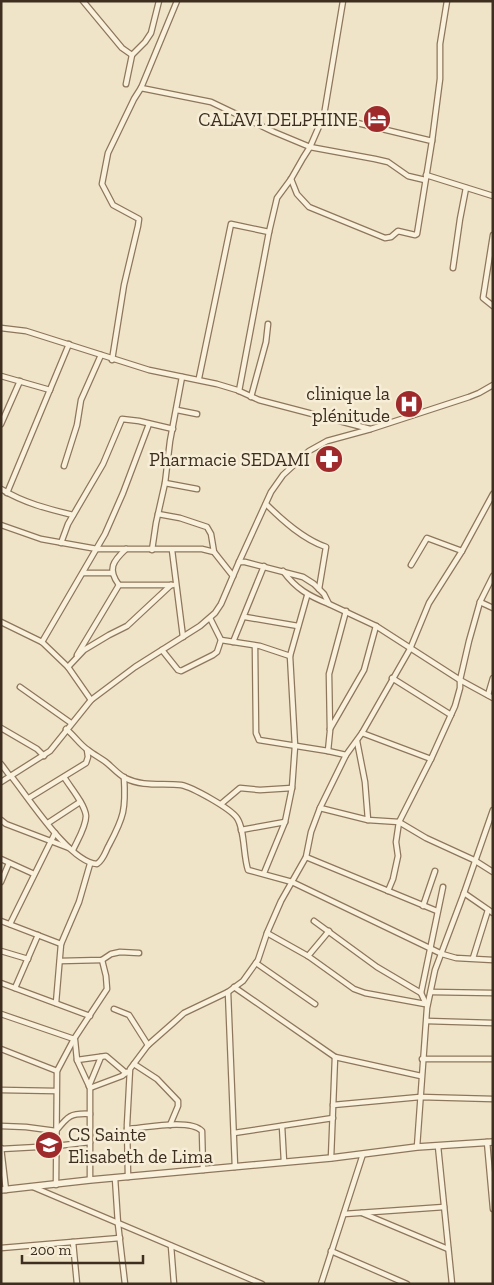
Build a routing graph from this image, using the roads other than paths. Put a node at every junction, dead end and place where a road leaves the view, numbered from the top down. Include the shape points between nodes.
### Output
1 (83, 1) edge
2 (160, 1) edge
3 (177, 1) edge
4 (343, 1) edge
5 (447, 1) edge
6 (132, 54) junction
7 (126, 84) dead end
8 (141, 88) junction
9 (324, 115) junction
10 (432, 141) junction
11 (310, 147) junction
12 (426, 177) junction
13 (292, 179) junction
14 (466, 188) junction
15 (493, 196) edge
16 (270, 232) junction
17 (492, 238) edge
18 (453, 268) dead end
19 (493, 306) edge
20 (268, 324) dead end
21 (1, 328) edge
22 (69, 344) junction
23 (101, 356) junction
24 (112, 360) junction
25 (1, 376) edge
26 (182, 377) junction
27 (199, 378) dead end
28 (20, 381) junction
29 (493, 385) edge
30 (50, 390) junction
31 (239, 392) junction
32 (252, 397) junction
33 (176, 410) junction
34 (197, 414) dead end
35 (1, 424) edge
36 (149, 424) junction
37 (173, 429) junction
38 (371, 429) junction
39 (64, 466) dead end
40 (165, 484) junction
41 (1, 489) edge
42 (197, 489) dead end
43 (7, 493) junction
44 (493, 494) edge
45 (266, 504) junction
46 (158, 514) junction
47 (73, 515) junction
48 (1, 525) edge
49 (61, 543) junction
50 (98, 549) junction
51 (126, 549) junction
52 (152, 550) junction
53 (172, 550) junction
54 (462, 551) junction
55 (214, 552) junction
56 (238, 562) junction
57 (264, 566) junction
58 (411, 566) dead end
59 (283, 571) junction
60 (84, 573) junction
61 (112, 573) junction
62 (233, 576) junction
63 (493, 576) edge
64 (174, 584) junction
65 (119, 585) junction
66 (319, 589) junction
67 (307, 596) junction
68 (480, 602) junction
69 (329, 604) junction
70 (493, 608) edge
71 (346, 611) junction
72 (245, 617) junction
73 (210, 618) junction
74 (1, 622) edge
75 (298, 626) junction
76 (376, 626) junction
77 (183, 637) junction
78 (221, 640) junction
79 (42, 642) junction
80 (233, 642) junction
81 (255, 646) junction
82 (410, 649) junction
83 (162, 650) junction
84 (290, 656) junction
85 (76, 658) junction
86 (68, 666) junction
87 (392, 678) junction
88 (493, 678) edge
89 (460, 680) junction
90 (20, 687) dead end
91 (490, 697) edge
92 (90, 700) junction
93 (451, 715) junction
94 (71, 723) junction
95 (1, 728) edge
96 (66, 729) junction
97 (330, 731) junction
98 (362, 733) junction
99 (356, 741) junction
100 (296, 746) junction
101 (87, 750) junction
102 (328, 751) junction
103 (346, 755) junction
104 (44, 756) junction
105 (431, 759) junction
106 (1, 764) edge
107 (11, 776) junction
108 (64, 777) junction
109 (124, 777) junction
110 (1, 782) edge
111 (292, 788) junction
112 (29, 798) junction
113 (80, 802) junction
114 (221, 804) junction
115 (320, 808) junction
116 (493, 810) edge
117 (1, 820) edge
118 (368, 820) junction
119 (285, 822) junction
120 (400, 822) junction
121 (48, 823) junction
122 (486, 826) junction
123 (493, 829) edge
124 (241, 830) junction
125 (55, 833) junction
126 (49, 842) junction
127 (71, 849) junction
128 (306, 857) junction
129 (1, 859) edge
130 (474, 860) junction
131 (9, 863) junction
132 (90, 864) junction
133 (435, 871) dead end
134 (493, 872) edge
135 (264, 873) junction
136 (34, 874) junction
137 (1, 882) edge
138 (292, 882) junction
139 (443, 887) dead end
140 (388, 891) junction
141 (464, 893) junction
142 (423, 906) junction
143 (488, 910) junction
144 (437, 911) junction
145 (493, 913) edge
146 (1, 921) edge
147 (314, 921) dead end
148 (10, 924) junction
149 (329, 931) junction
150 (267, 933) junction
151 (38, 935) junction
152 (61, 944) junction
153 (430, 949) junction
154 (1, 950) edge
155 (139, 953) dead end
156 (442, 954) junction
157 (308, 956) junction
158 (473, 958) junction
159 (28, 959) junction
160 (102, 960) junction
161 (493, 960) edge
162 (60, 961) junction
163 (256, 963) junction
164 (1, 983) edge
165 (234, 987) junction
166 (15, 988) junction
167 (228, 992) junction
168 (431, 992) junction
169 (421, 993) junction
170 (493, 993) edge
171 (56, 1003) junction
172 (315, 1004) dead end
173 (426, 1006) junction
174 (114, 1009) dead end
175 (1, 1014) edge
176 (90, 1016) junction
177 (427, 1020) junction
178 (493, 1023) edge
179 (74, 1039) junction
180 (148, 1045) junction
181 (1, 1049) edge
182 (101, 1057) junction
183 (335, 1057) junction
184 (422, 1059) junction
185 (493, 1059) edge
186 (77, 1060) junction
187 (134, 1064) junction
188 (130, 1069) junction
189 (58, 1071) junction
190 (126, 1073) junction
191 (421, 1076) junction
192 (89, 1087) junction
193 (1, 1090) edge
194 (56, 1091) junction
195 (420, 1096) junction
196 (493, 1099) edge
197 (333, 1105) junction
198 (90, 1114) junction
199 (333, 1118) junction
200 (170, 1125) junction
201 (1, 1126) edge
202 (282, 1126) junction
203 (127, 1129) junction
204 (56, 1131) junction
205 (234, 1134) junction
206 (90, 1142) junction
207 (490, 1142) edge
208 (56, 1146) junction
209 (438, 1146) junction
210 (417, 1148) junction
211 (1, 1149) edge
212 (363, 1154) junction
213 (331, 1158) junction
214 (284, 1162) junction
215 (235, 1167) junction
216 (203, 1170) junction
217 (128, 1177) junction
218 (115, 1178) junction
219 (90, 1180) junction
220 (56, 1185) junction
221 (33, 1187) junction
222 (4, 1190) edge
223 (444, 1207) junction
224 (493, 1209) edge
225 (361, 1212) junction
226 (344, 1214) junction
227 (118, 1224) junction
228 (120, 1238) junction
229 (73, 1242) junction
230 (171, 1246) junction
231 (1, 1248) edge
232 (448, 1249) junction
233 (331, 1251) junction
234 (260, 1283) edge
235 (77, 1284) edge
236 (125, 1284) edge
237 (174, 1284) edge
238 (321, 1284) edge
239 (407, 1284) edge
240 (452, 1284) edge

1 - 6 street via 122,48
2 - 6 street via 151,33
3 - 8 street
4 - 9 street
5 - 10 street
6 - 7 street
8 - 11 street via 211,102
8 - 24 street via 108,153 102,184 113,205 139,219
9 - 10 street
9 - 11 street
10 - 12 street
11 - 12 street via 375,158 388,162 408,176
11 - 13 street
12 - 13 street via 417,234 398,230 386,238 309,207 297,194
12 - 14 street
13 - 16 street via 278,198
14 - 15 street
14 - 18 street
16 - 27 street via 231,224
16 - 31 street
17 - 19 street via 482,298
20 - 32 street
21 - 22 street via 26,331
22 - 23 street
22 - 30 street
23 - 24 street
23 - 39 street via 81,400
24 - 26 street
25 - 28 street
26 - 31 street
26 - 33 street
28 - 30 street
28 - 35 street
29 - 38 street via 474,395
30 - 43 street
31 - 32 street
32 - 38 street
33 - 34 street
33 - 37 street
36 - 37 street
36 - 47 street via 124,418 120,421 103,464
36 - 50 street
37 - 40 street
38 - 45 street via 326,441 309,451 283,475
40 - 42 street
40 - 46 street
41 - 43 street
43 - 47 street via 32,504
44 - 54 street
45 - 56 street
45 - 66 street via 299,532 326,547
46 - 52 street
46 - 55 street via 207,527
47 - 49 street
48 - 49 street via 41,540
49 - 50 street
50 - 51 street
50 - 60 street
51 - 52 street
51 - 61 street via 114,560
52 - 53 street
53 - 55 street via 196,548
53 - 64 street
54 - 58 street via 427,538
54 - 82 street via 429,603
55 - 62 street
56 - 57 street
56 - 62 street
57 - 59 street
57 - 72 street
59 - 66 street via 302,577
59 - 67 street
60 - 61 street
60 - 79 street
61 - 65 street
62 - 73 street via 219,608
63 - 68 street
64 - 65 street
64 - 77 street
64 - 85 street via 127,626 84,650
65 - 85 street
66 - 69 street
67 - 69 street
67 - 75 street
68 - 70 street
68 - 89 street
69 - 71 street
71 - 76 street
71 - 97 street via 329,674
72 - 75 street
72 - 80 street
73 - 77 street
73 - 78 street
74 - 79 street
75 - 84 street
76 - 82 street
76 - 97 street via 364,670
77 - 83 street
78 - 80 street
78 - 83 street via 217,652 182,671
79 - 86 street
80 - 81 street
81 - 84 street
81 - 100 street via 256,733 259,740
82 - 87 street
82 - 89 street
83 - 92 street
84 - 100 street
85 - 86 street
86 - 92 street
87 - 93 street
87 - 98 street
88 - 91 street
89 - 91 street
89 - 93 street
90 - 94 street
92 - 94 street
93 - 105 street
94 - 96 street
95 - 104 street
96 - 101 street
96 - 104 street
97 - 102 street
98 - 99 street
98 - 105 street
99 - 103 street
99 - 118 street via 365,782
100 - 102 street
100 - 111 street
101 - 108 street via 86,763
101 - 109 street
102 - 103 street
103 - 115 street
104 - 107 street
105 - 120 street
106 - 107 street
107 - 110 street
107 - 112 street
108 - 112 street
108 - 113 street
109 - 114 street via 149,784 189,787
109 - 132 street via 125,803 121,822 101,861
111 - 114 street via 240,788
111 - 119 street
112 - 121 street
113 - 121 street
113 - 127 street via 86,814 85,822
114 - 124 street via 238,819
115 - 118 street
115 - 128 street
116 - 122 street
117 - 126 street
118 - 120 street
119 - 124 street
119 - 135 street
120 - 130 street
120 - 140 street via 396,842 398,856
121 - 125 street
122 - 123 street
122 - 130 street
124 - 135 street via 248,870
125 - 126 street
125 - 127 street
126 - 127 street
126 - 136 street
127 - 132 street
128 - 138 street
128 - 140 street
129 - 131 street
130 - 134 street
130 - 141 street
131 - 136 street
131 - 137 street
132 - 152 street via 79,902
133 - 142 street
135 - 138 street
136 - 148 street
138 - 150 street
138 - 153 street
139 - 144 street
140 - 142 street
141 - 143 street
141 - 156 street
142 - 144 street
143 - 145 street
143 - 158 street
144 - 153 street
146 - 148 street
147 - 149 street
148 - 151 street
149 - 157 street
149 - 169 street via 377,967
150 - 157 street
150 - 163 street
151 - 152 street
151 - 159 street
152 - 162 street
153 - 156 street
153 - 169 street
154 - 159 street
155 - 160 street via 120,952
156 - 158 street
156 - 168 street
157 - 173 street via 354,989
158 - 161 street
159 - 166 street
160 - 162 street
160 - 176 street via 108,986
162 - 171 street
163 - 165 street via 243,981
163 - 172 street
164 - 166 street
165 - 167 street
165 - 183 street
166 - 171 street
167 - 180 street via 184,1013
167 - 205 street
168 - 170 street
168 - 173 street
169 - 173 street
171 - 176 street
173 - 177 street
174 - 180 street via 129,1015
175 - 179 street
176 - 179 street
177 - 178 street
177 - 184 street
179 - 186 street
179 - 189 street
180 - 187 street
181 - 189 street
182 - 186 street
182 - 190 street via 108,1057
182 - 192 street
183 - 191 street
183 - 197 street
184 - 185 street
184 - 191 street
186 - 192 street
187 - 188 street
187 - 200 street via 157,1079 178,1101
188 - 190 street
188 - 203 street
189 - 194 street
190 - 192 street
191 - 195 street
192 - 198 street
193 - 194 street
194 - 204 street
195 - 196 street
195 - 197 street
195 - 210 street
197 - 199 street
198 - 204 street via 74,1114
198 - 206 street
199 - 202 street
199 - 213 street
200 - 203 street
200 - 216 street via 195,1126 202,1131
201 - 204 street
202 - 205 street
202 - 214 street
203 - 217 street
204 - 208 street
205 - 215 street
206 - 208 street
206 - 219 street
207 - 209 street
207 - 224 street
208 - 211 street
208 - 220 street
209 - 210 street
209 - 223 street
210 - 212 street
211 - 222 street
212 - 213 street
212 - 226 street
213 - 214 street
214 - 215 street
215 - 216 street
216 - 217 street
217 - 218 street
218 - 219 street
218 - 227 street
219 - 220 street
220 - 221 street
221 - 222 street
221 - 227 street
223 - 225 street
223 - 232 street
225 - 226 street
225 - 232 street
226 - 233 street
227 - 228 street
227 - 230 street
228 - 229 street
228 - 236 street
229 - 231 street
229 - 235 street
230 - 234 street
230 - 237 street
232 - 240 street
233 - 238 street
233 - 239 street

